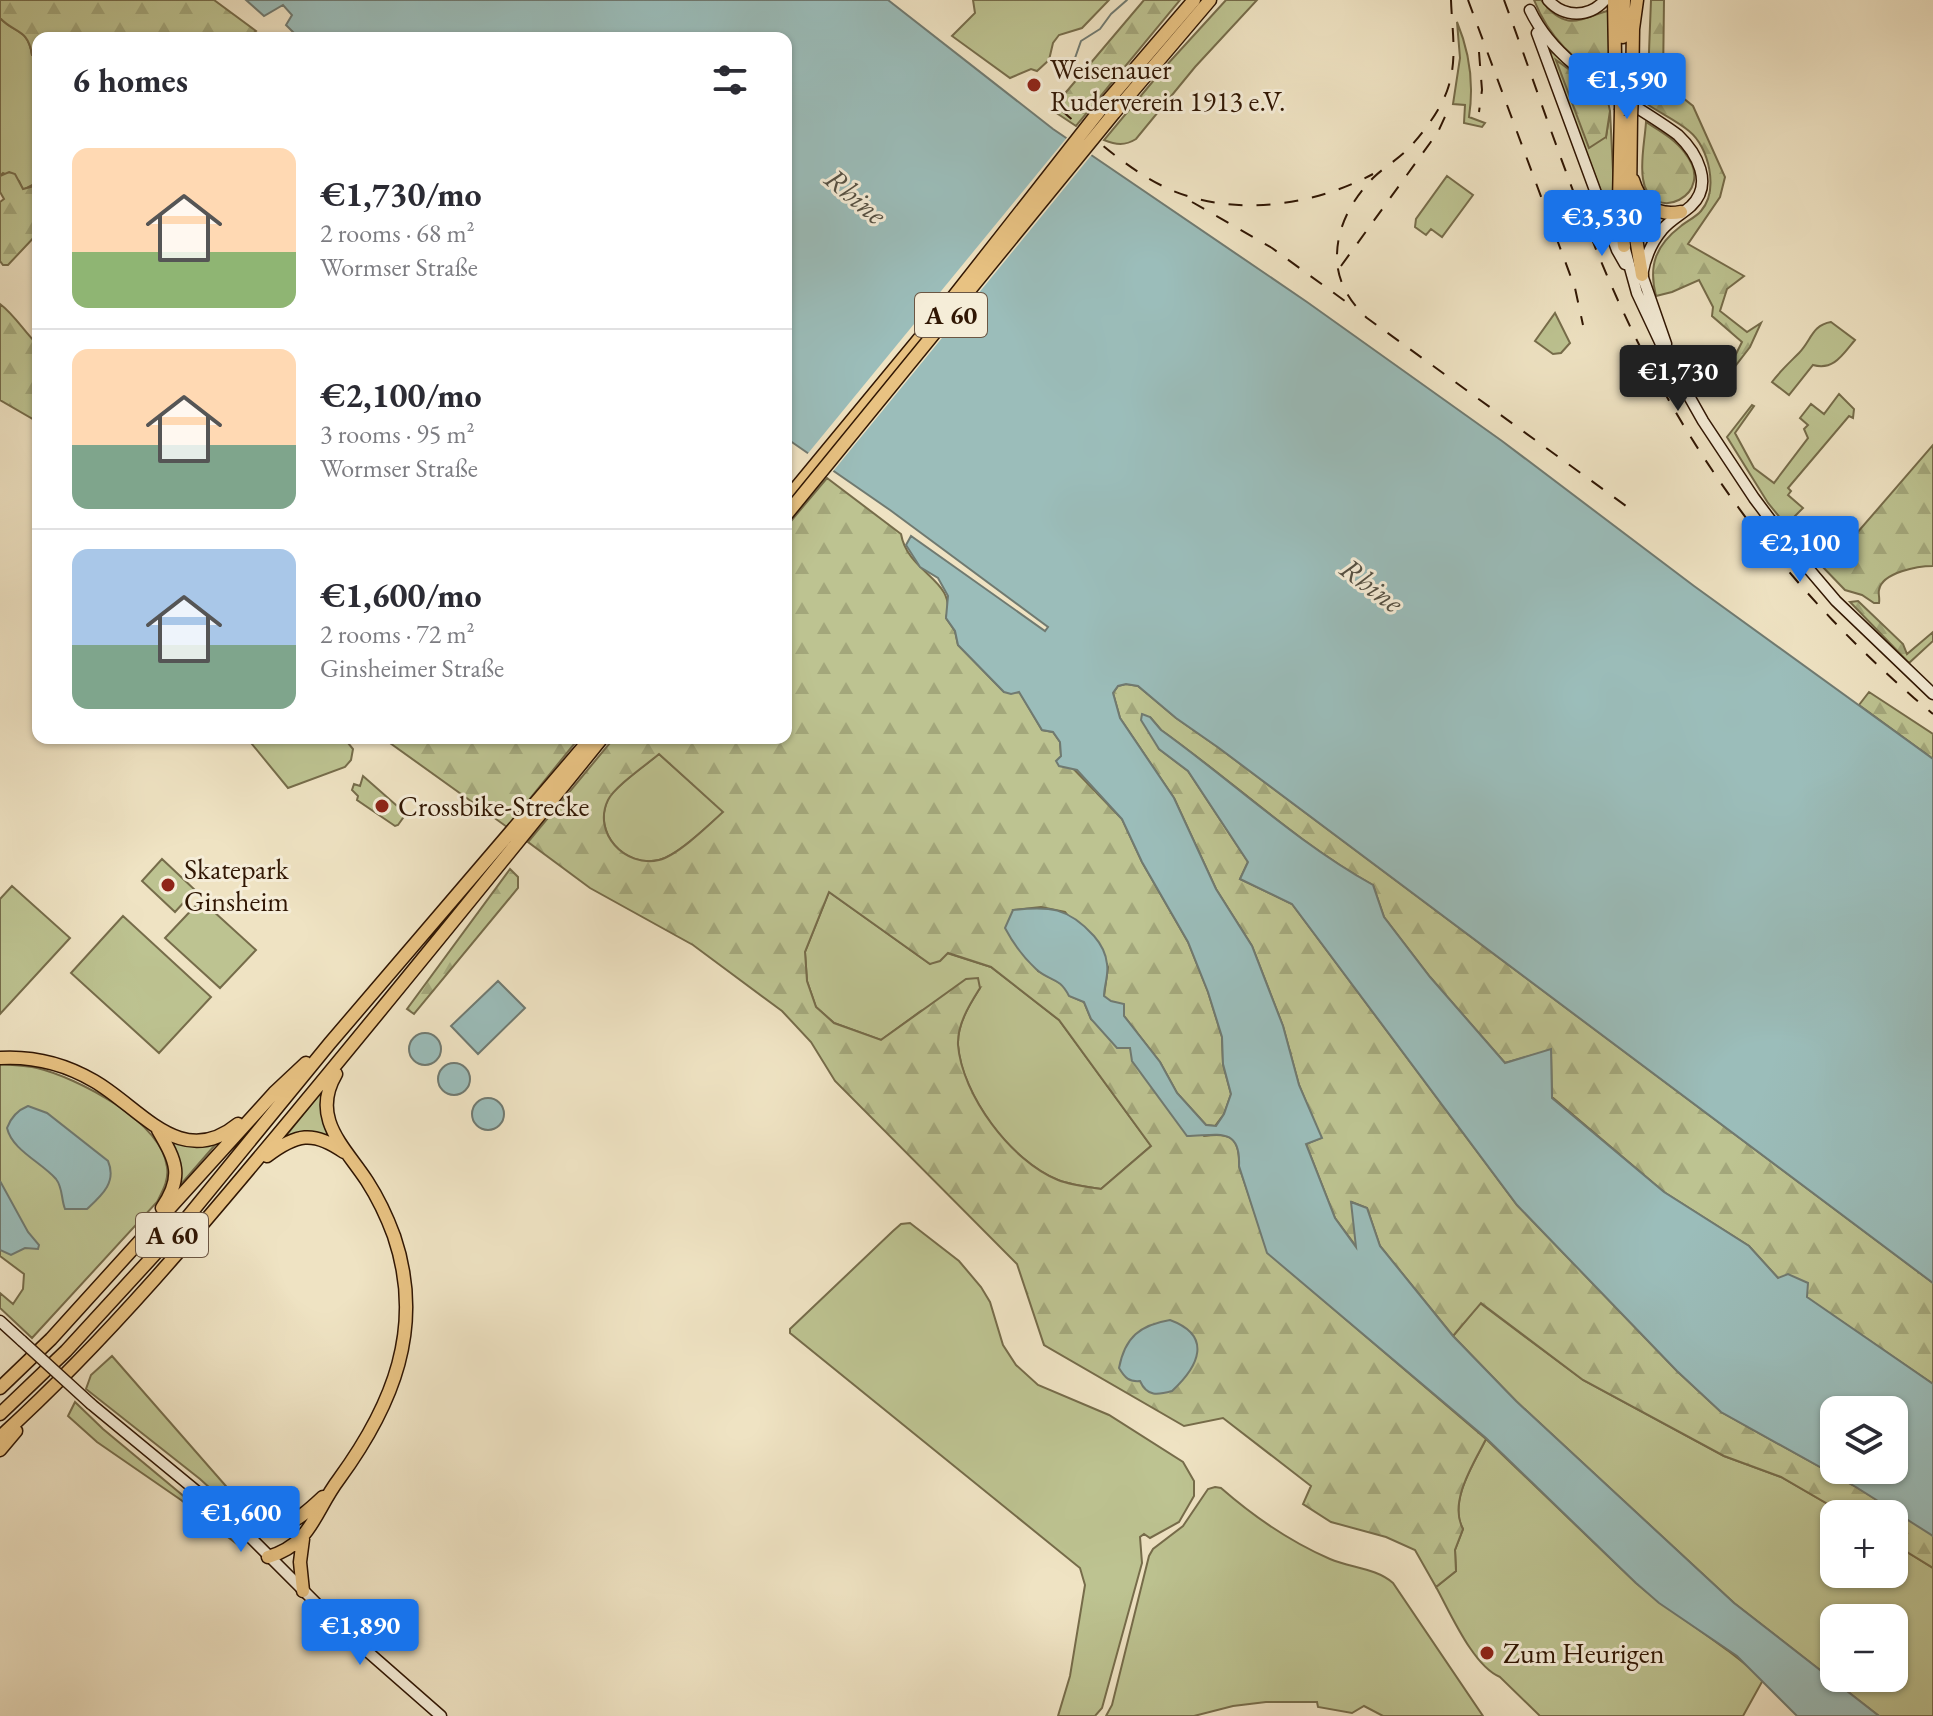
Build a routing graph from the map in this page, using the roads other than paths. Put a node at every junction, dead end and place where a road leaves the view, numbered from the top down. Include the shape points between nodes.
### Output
1 (1194, 0) edge
2 (1210, 0) edge
3 (1548, 0) edge
4 (1605, 0) edge
5 (1614, 0) edge
6 (1624, 0) edge
7 (1636, 0) edge
8 (1528, 5) edge
9 (1623, 91) junction
10 (1109, 109) junction
11 (1626, 113) junction
12 (1629, 169) junction
13 (1681, 212) junction
14 (1608, 225) junction
15 (1624, 246) junction
16 (1637, 274) junction
17 (792, 493) edge
18 (792, 507) edge
19 (1933, 694) edge
20 (586, 744) edge
21 (597, 744) edge
22 (495, 862) junction
23 (360, 1036) junction
24 (330, 1043) junction
25 (0, 1058) edge
26 (274, 1093) junction
27 (156, 1127) junction
28 (345, 1153) junction
29 (249, 1170) junction
30 (138, 1244) junction
31 (0, 1321) edge
32 (0, 1388) edge
33 (42, 1398) junction
34 (0, 1414) edge
35 (0, 1437) edge
36 (0, 1450) edge
37 (331, 1489) junction
38 (239, 1526) junction
39 (288, 1526) junction
40 (303, 1538) junction
41 (268, 1557) junction
42 (303, 1591) junction
43 (441, 1716) edge

1 - 10 highway, A 60
2 - 10 highway, A 60
3 - 4 main road via 1576,14 1592,11
5 - 9 highway
6 - 9 highway
7 - 9 highway
8 - 13 main road via 1543,35 1566,59 1693,150 1701,189
8 - 14 main road
9 - 11 highway, bridge
10 - 17 highway, A 60, bridge
10 - 18 highway, A 60, bridge
11 - 12 highway
11 - 15 highway via 1619,202
12 - 13 highway via 1648,206 1664,213
12 - 16 highway
13 - 16 main road via 1653,242
14 - 15 main road
14 - 16 main road via 1620,256
15 - 16 main road
16 - 19 main road via 1676,372 1730,463 1796,554 1872,638
20 - 22 highway, A 60
21 - 22 highway, A 60
22 - 23 highway, A 60
22 - 24 highway, A 60
23 - 28 highway via 325,1099 331,1127
23 - 29 highway, A 60
24 - 26 highway
24 - 34 highway, A 60 via 177,1230
25 - 27 highway via 61,1065 113,1093
26 - 27 highway via 227,1133 208,1140 179,1139
26 - 30 highway
27 - 30 highway via 176,1164 175,1184
28 - 29 highway via 318,1138 298,1138
28 - 37 highway via 374,1192 394,1236 406,1317 402,1357 388,1399
29 - 33 highway, A 60
30 - 32 highway
31 - 38 main road, bridge
33 - 35 highway, A 60
33 - 36 highway, A 60
37 - 39 highway
37 - 40 highway
38 - 39 highway
38 - 41 main road
39 - 41 highway
40 - 41 highway
40 - 42 highway
41 - 42 main road
42 - 43 main road

